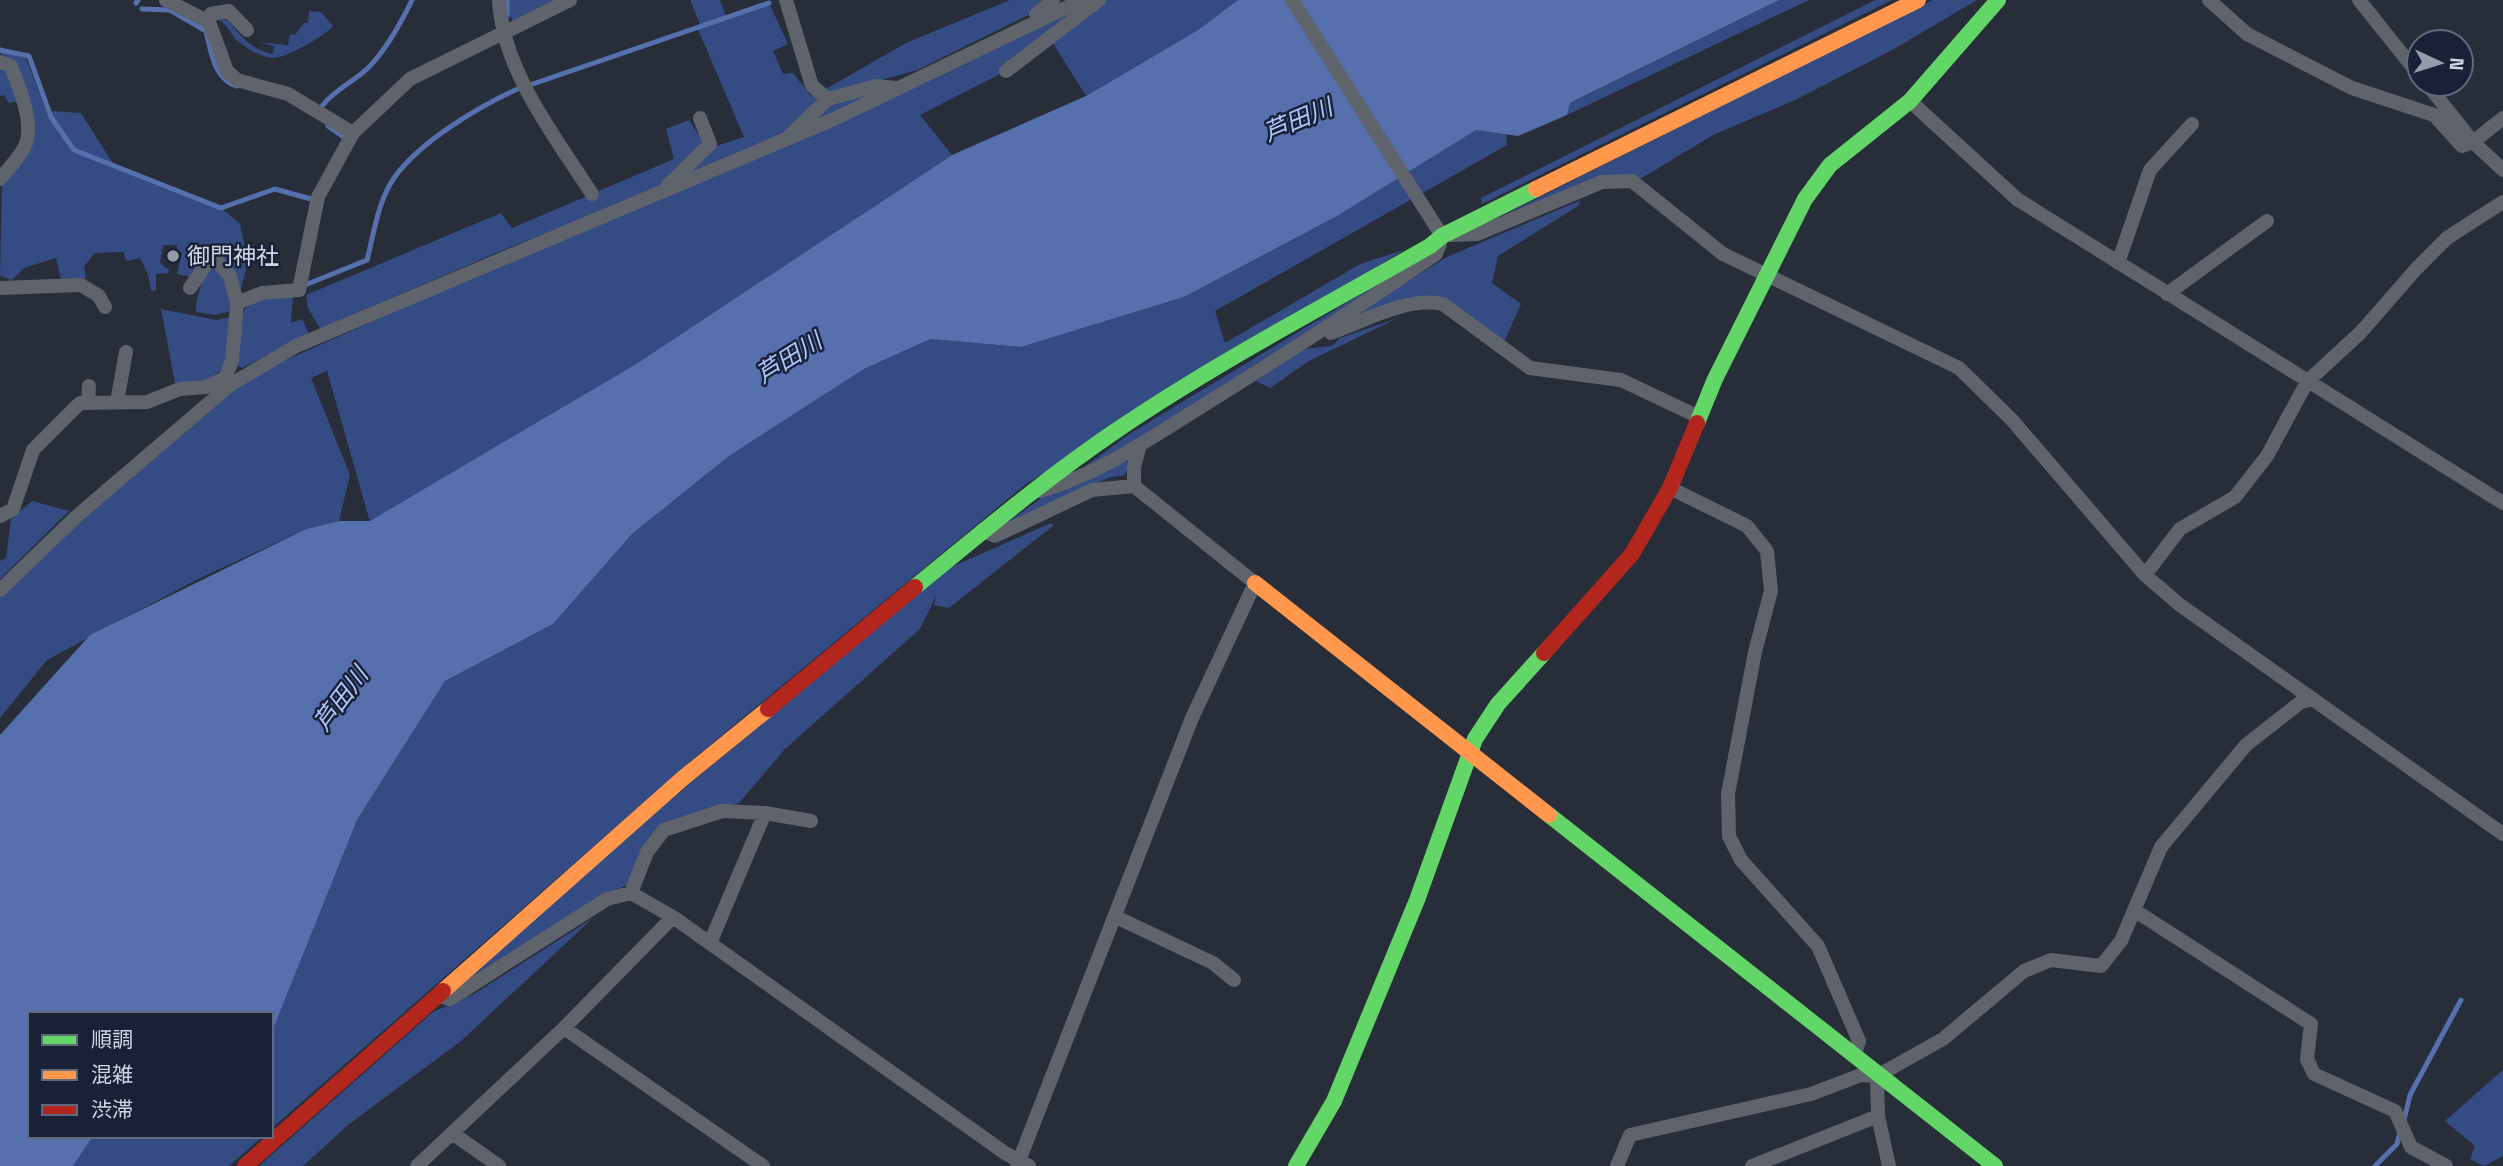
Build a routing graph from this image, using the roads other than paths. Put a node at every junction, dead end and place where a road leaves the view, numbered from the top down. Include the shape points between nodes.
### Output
1 (166, 0) edge
2 (499, 0) edge
3 (570, 0) edge
4 (786, 0) edge
5 (1054, 0) edge
6 (1082, 0) edge
7 (1099, 0) edge
8 (1292, 0) edge
9 (1918, 0) edge
10 (1998, 0) edge
11 (2209, 0) edge
12 (2359, 0) edge
13 (209, 22) junction
14 (1021, 27) junction
15 (247, 30) dead end
16 (504, 32) junction
17 (2405, 58) edge
18 (0, 62) edge
19 (1006, 71) dead end
20 (898, 88) junction
21 (2438, 98) edge
22 (828, 99) junction
23 (1910, 101) junction
24 (700, 118) dead end
25 (2503, 118) edge
26 (2192, 124) dead end
27 (353, 134) junction
28 (790, 138) junction
29 (2473, 142) junction
30 (2503, 170) edge
31 (0, 178) edge
32 (662, 191) junction
33 (592, 194) dead end
34 (2503, 202) edge
35 (2267, 221) dead end
36 (1438, 231) junction
37 (2118, 263) junction
38 (1767, 276) junction
39 (81, 285) junction
40 (99, 287) dead end
41 (0, 288) edge
42 (190, 288) dead end
43 (2167, 294) junction
44 (237, 303) junction
45 (105, 307) dead end
46 (1328, 328) junction
47 (127, 352) dead end
48 (228, 382) junction
49 (2308, 382) junction
50 (89, 386) dead end
51 (117, 402) junction
52 (88, 403) junction
53 (1699, 417) junction
54 (1140, 445) junction
55 (1135, 486) junction
56 (1670, 488) junction
57 (1028, 494) junction
58 (2503, 503) edge
59 (0, 516) edge
60 (982, 530) junction
61 (2145, 575) junction
62 (1255, 583) junction
63 (0, 590) edge
64 (2312, 699) junction
65 (1469, 750) junction
66 (765, 813) junction
67 (811, 821) dead end
68 (2503, 834) edge
69 (631, 892) junction
70 (2134, 910) junction
71 (673, 917) junction
72 (1116, 917) junction
73 (710, 943) junction
74 (1234, 980) dead end
75 (439, 996) junction
76 (564, 1028) junction
77 (1854, 1056) junction
78 (1877, 1076) junction
79 (1878, 1116) junction
80 (452, 1133) junction
81 (1023, 1164) edge
82 (245, 1166) edge
83 (417, 1166) edge
84 (499, 1166) edge
85 (763, 1166) edge
86 (1296, 1166) edge
87 (1617, 1166) edge
88 (1752, 1166) edge
89 (1889, 1166) edge
90 (1995, 1166) edge
91 (2446, 1166) edge

1 - 13 street
2 - 16 street
3 - 16 street
4 - 22 street via 812,86
5 - 14 street
6 - 14 street
7 - 19 street
8 - 36 street
9 - 36 street
10 - 23 street
11 - 29 street via 2247,34 2352,88 2434,115 2462,146
12 - 17 street
13 - 15 street via 211,14 229,11
13 - 27 street via 227,71 237,80 288,94
14 - 20 street
16 - 27 street via 410,79
16 - 33 street via 526,89
18 - 31 street via 11,66 16,78 29,134 25,147
20 - 22 street via 876,86
20 - 28 street
21 - 29 street
22 - 28 street
23 - 37 street via 2017,199
23 - 38 street via 1830,165 1805,199
24 - 32 street via 710,144
25 - 29 street
26 - 37 street via 2150,170
27 - 44 street via 318,197 299,290 262,293
28 - 32 street
29 - 30 street
32 - 48 street via 307,341
34 - 49 street via 2447,238
35 - 43 street
36 - 38 street via 1477,233 1602,183 1632,181 1723,254
36 - 46 street via 1436,254
36 - 57 street via 1430,246 1201,376
37 - 43 street
38 - 53 street
38 - 61 street via 1959,368 2012,419
39 - 40 street
39 - 41 street
39 - 45 street via 99,296
42 - 44 street via 212,255 230,276
43 - 49 street
44 - 48 street
46 - 53 street via 1331,333 1411,304 1435,302 1530,368 1621,380
46 - 54 street
47 - 51 street
48 - 51 street via 180,389 147,402
48 - 63 street
49 - 58 street
49 - 61 street via 2267,456 2235,497 2180,528
50 - 52 street
51 - 52 street
52 - 59 street via 80,403 33,450 13,509
53 - 56 street
54 - 55 street
54 - 57 street via 1071,482
55 - 60 street via 1092,490 995,536
55 - 62 street
56 - 65 street via 1632,554 1498,704
56 - 77 street via 1747,526 1767,551 1771,590 1728,794 1729,836 1741,860 1818,946 1859,1041
57 - 60 street
60 - 75 street via 682,779
61 - 64 street
62 - 65 street
62 - 72 street via 1192,718
64 - 68 street
64 - 70 street via 2301,702 2246,745 2161,847
65 - 77 street
65 - 86 street via 1417,900 1334,1101
66 - 67 street
66 - 69 street via 722,811 664,830 647,852
66 - 73 street
69 - 71 street
69 - 75 street via 607,899 450,999
70 - 78 street via 2121,941 2101,966 2051,960 2024,971 1943,1040
70 - 91 street via 2311,1024 2307,1059 2314,1074 2395,1111 2411,1147
71 - 73 street
71 - 76 street
72 - 74 street via 1213,963
72 - 81 street
73 - 81 street
75 - 82 street
76 - 80 street
76 - 85 street
77 - 78 street
78 - 79 street
78 - 87 street via 1861,1075 1811,1094 1630,1135
78 - 90 street
79 - 88 street
79 - 89 street
80 - 83 street
80 - 84 street

